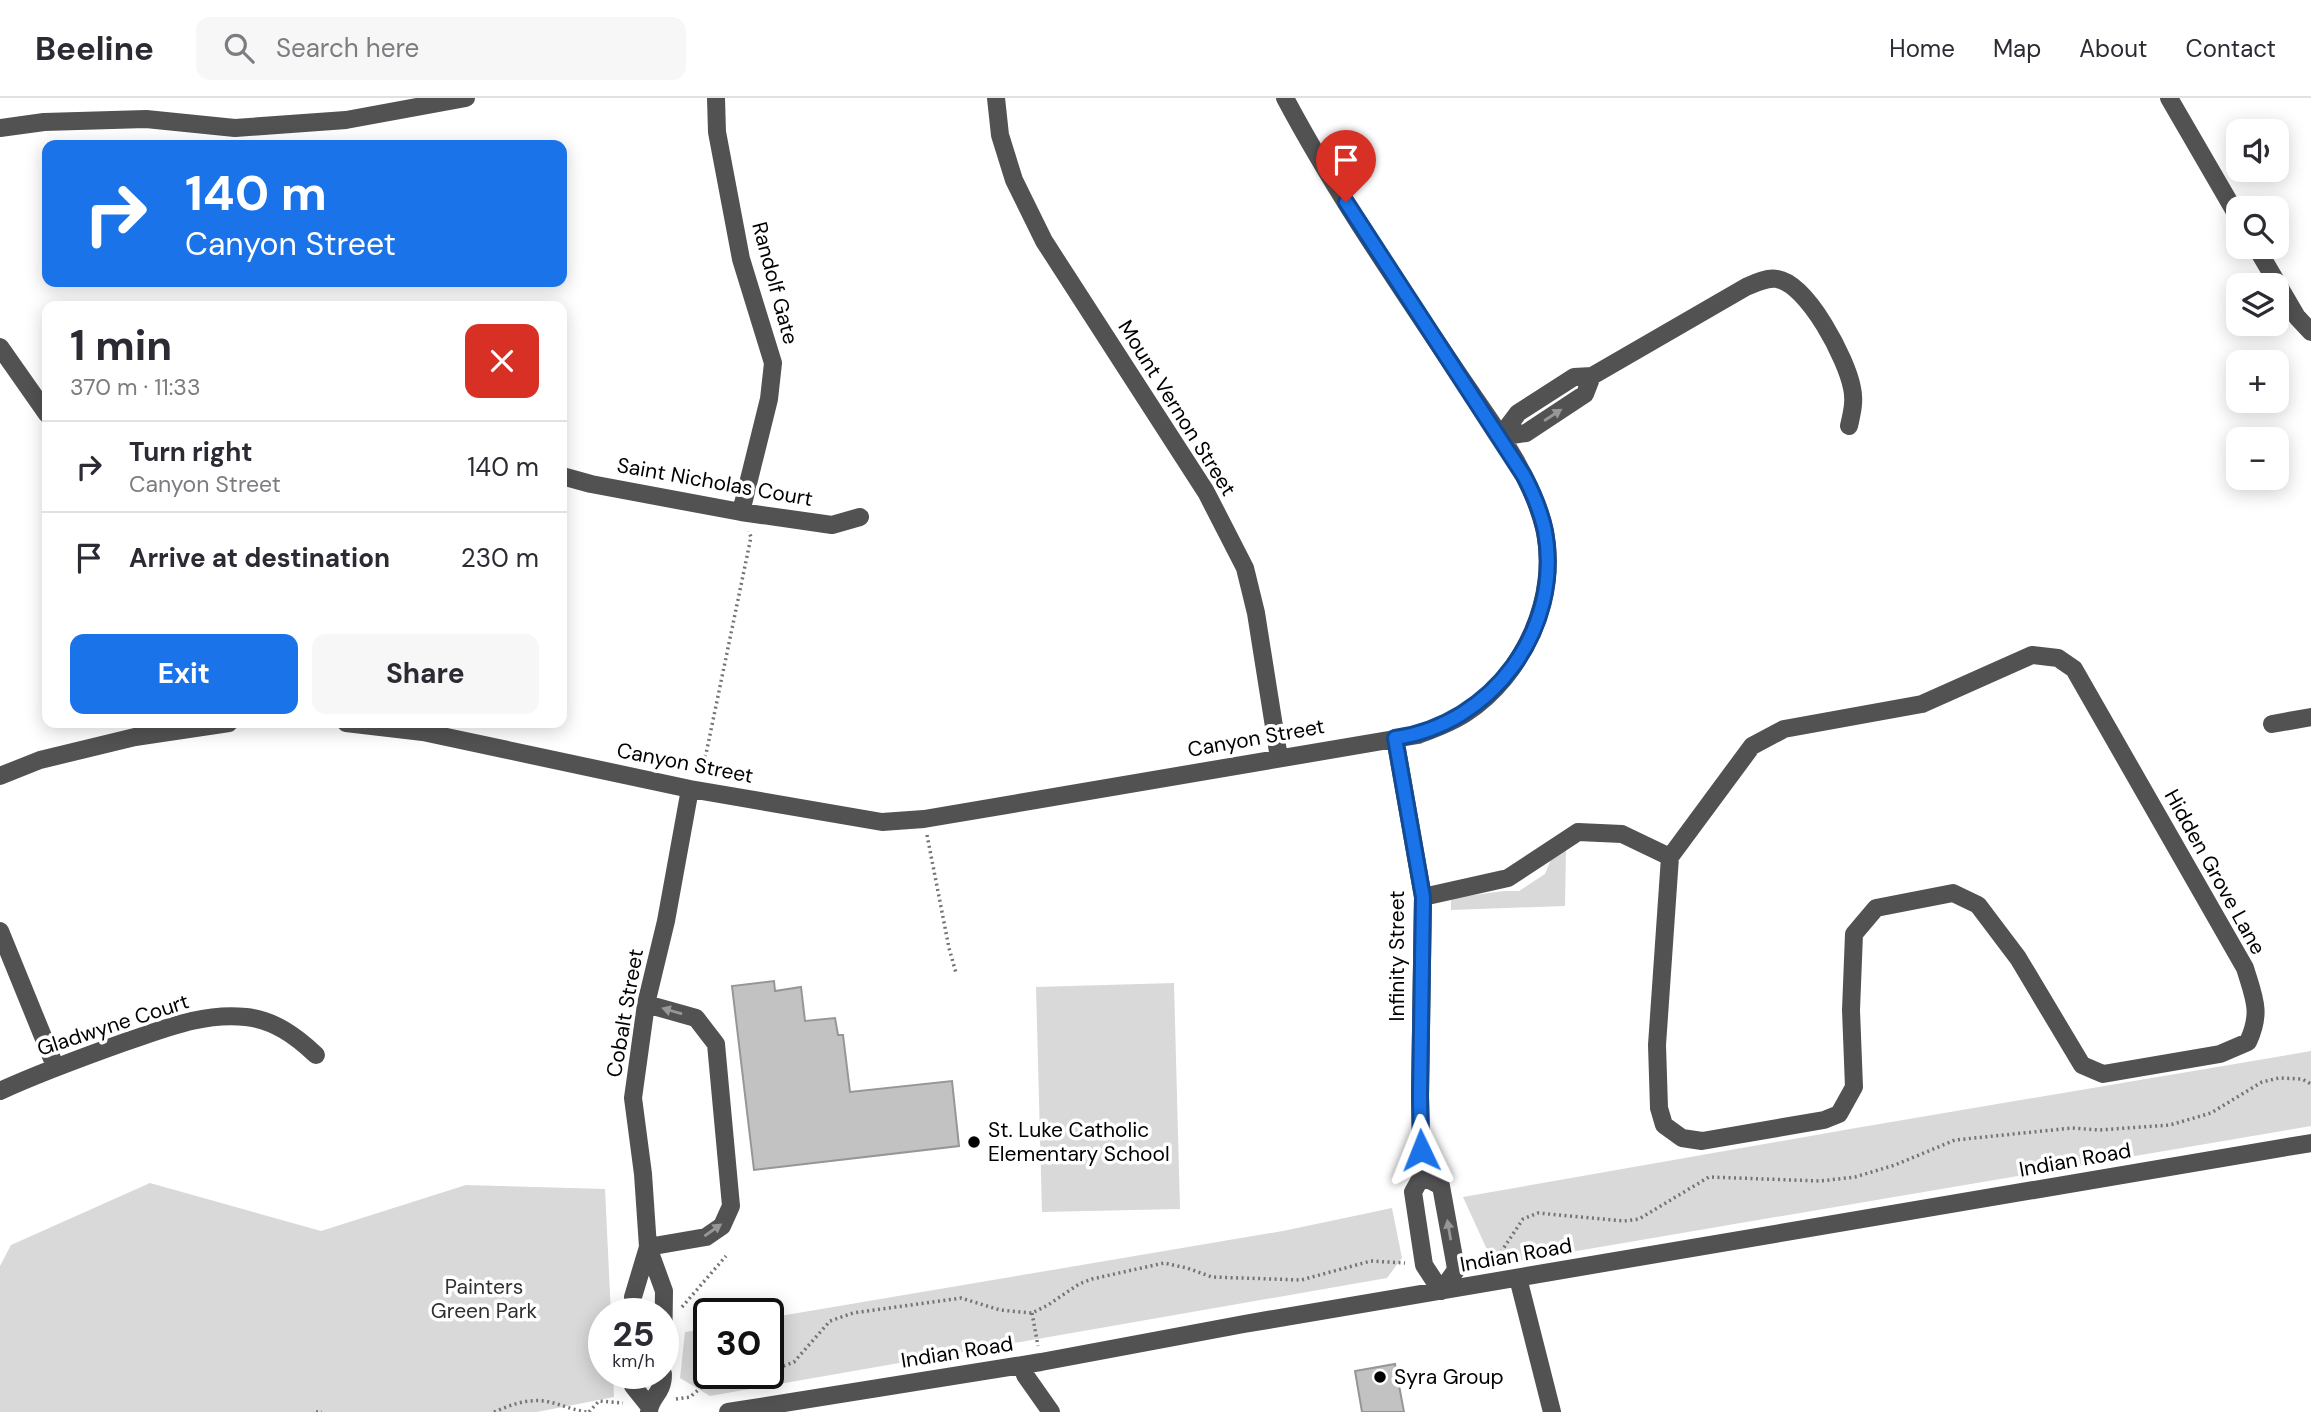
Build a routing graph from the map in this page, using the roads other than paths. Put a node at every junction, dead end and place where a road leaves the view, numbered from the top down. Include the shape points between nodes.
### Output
1 (466, 98) edge
2 (996, 98) edge
3 (1285, 98) edge
4 (2169, 98) edge
5 (711, 100) edge
6 (0, 128) edge
7 (2226, 196) edge
8 (2263, 259) edge
9 (2311, 332) edge
10 (0, 347) edge
11 (42, 407) edge
12 (1849, 426) dead end
13 (1500, 437) junction
14 (567, 477) edge
15 (741, 512) junction
16 (860, 517) dead end
17 (2311, 717) edge
18 (2272, 724) dead end
19 (198, 728) edge
20 (389, 728) edge
21 (1395, 738) junction
22 (1279, 758) junction
23 (0, 776) edge
24 (690, 789) junction
25 (1670, 857) junction
26 (1423, 897) junction
27 (0, 931) edge
28 (646, 1004) junction
29 (316, 1055) dead end
30 (55, 1066) junction
31 (0, 1091) edge
32 (2311, 1143) edge
33 (1422, 1177) junction
34 (648, 1247) junction
35 (1518, 1278) junction
36 (1441, 1291) junction
37 (633, 1298) edge
38 (664, 1298) edge
39 (1022, 1365) junction
40 (635, 1389) edge
41 (661, 1389) edge
42 (649, 1409) edge
43 (728, 1412) edge
44 (1051, 1412) edge
45 (1552, 1412) edge

1 - 6 street via 346,120 234,128 146,119
2 - 22 street, Mount Vernon Street via 1000,135 1014,180 1044,241 1206,492 1245,568
3 - 13 street, Canyon Street via 1359,224
4 - 7 street
5 - 15 street, Randolf Gate via 741,259 773,363 769,399
8 - 9 street
10 - 11 street
12 - 13 street via 1852,388 1843,361 1809,302 1795,287 1778,279 1746,286 1592,376 1574,377 1518,413
13 - 21 street, Canyon Street via 1535,497 1545,531 1546,583 1539,613 1528,642 1486,698 1442,726
14 - 15 street, Saint Nicholas Court
15 - 16 street, Saint Nicholas Court via 831,525
17 - 18 street
19 - 23 street via 122,740 40,760
20 - 24 street, Canyon Street
21 - 22 street, Canyon Street
21 - 26 street, Infinity Street
22 - 24 street, Canyon Street via 924,819 882,822
24 - 28 street, Cobalt Street
25 - 25 street, Hidden Grove Lane via 1657,1045 1658,1108 1664,1125 1682,1138 1702,1141 1839,1114 1854,1087 1854,934 1876,908 1953,893 1978,905 2018,958 2082,1065 2104,1074 2220,1054 2248,1042 2257,1023 2245,968 2074,669 2058,658 2032,655 1922,704 1784,729 1752,746
25 - 26 street via 1622,834 1578,832 1508,878
26 - 33 street, Infinity Street
27 - 30 street
28 - 34 street, Cobalt Street via 633,1098
34 -> 28 street via 706,1237 722,1226 732,1206 716,1044 696,1018
29 - 30 street, Gladwyne Court via 284,1030 233,1016 178,1024
30 - 31 street, Gladwyne Court
32 - 35 street, Indian Road
33 - 36 street, Infinity Street via 1413,1192 1424,1265
36 -> 33 street via 1456,1270 1455,1262 1441,1185
34 - 37 street, Cobalt Street
34 - 38 street, Cobalt Street
35 - 36 street, Indian Road
35 - 45 street
36 - 39 street, Indian Road
39 - 43 street, Indian Road
39 - 44 street
40 - 42 street
41 - 42 street

